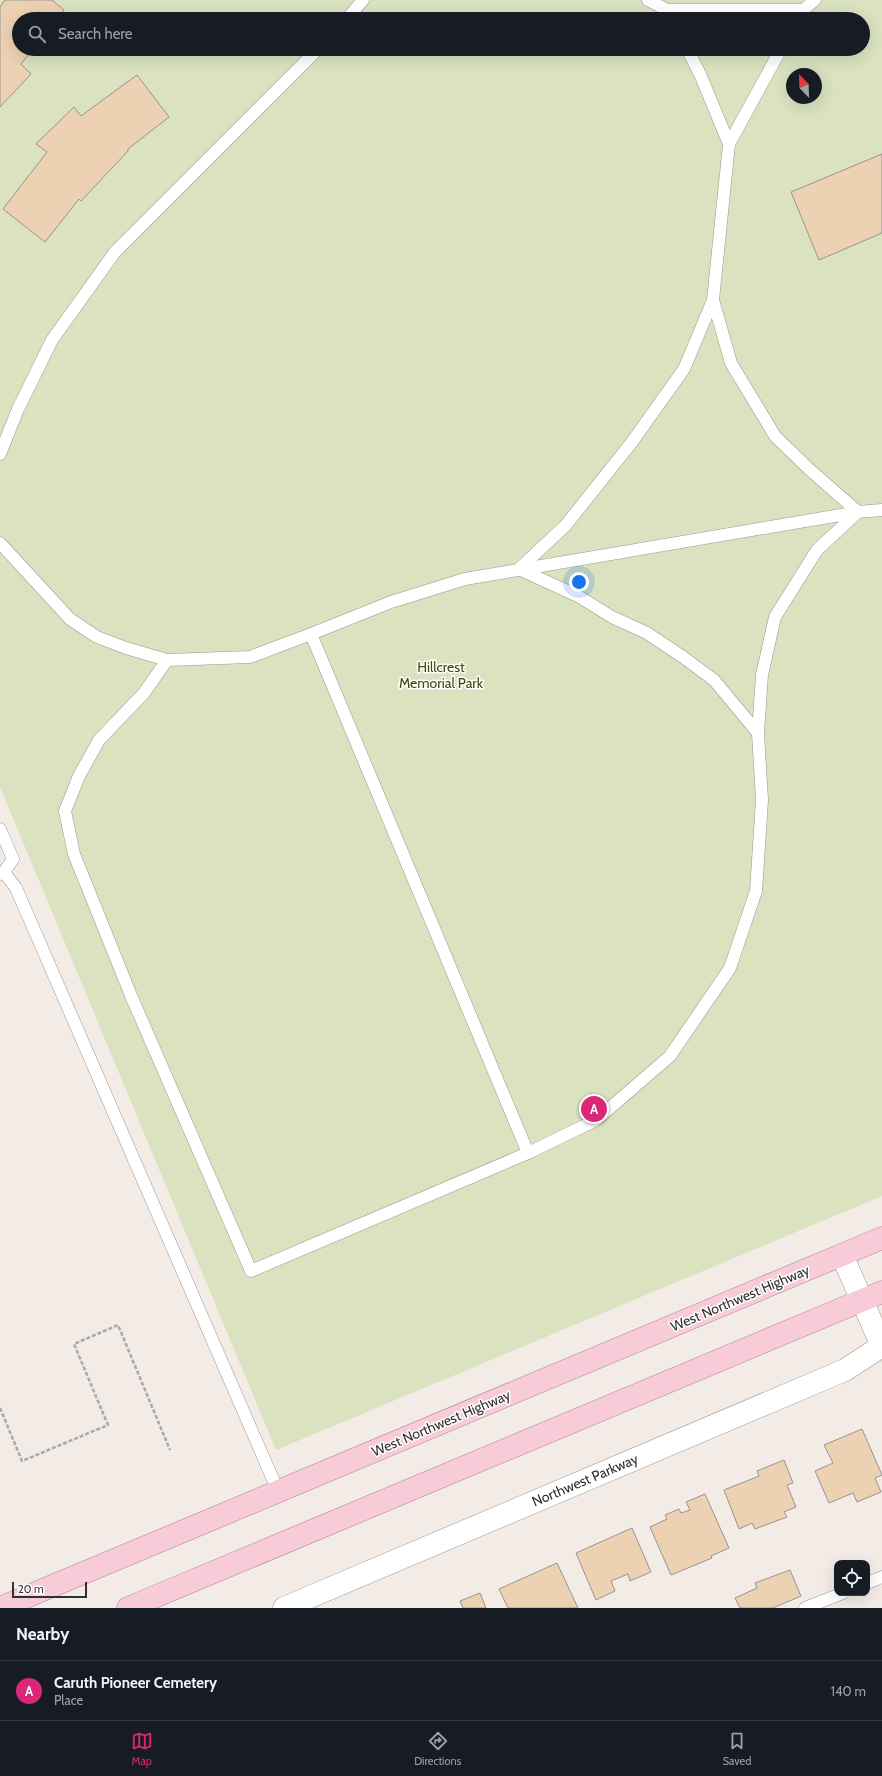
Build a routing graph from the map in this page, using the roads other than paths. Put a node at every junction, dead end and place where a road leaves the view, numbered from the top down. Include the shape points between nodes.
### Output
1 (364, 0) edge
2 (648, 0) edge
3 (815, 0) edge
4 (353, 12) edge
5 (666, 12) edge
6 (803, 12) edge
7 (311, 56) edge
8 (691, 56) edge
9 (777, 56) edge
10 (729, 144) junction
11 (713, 300) junction
12 (0, 454) edge
13 (882, 510) edge
14 (858, 512) junction
15 (0, 543) edge
16 (519, 569) junction
17 (310, 634) junction
18 (167, 660) junction
19 (758, 734) junction
20 (0, 829) edge
21 (2, 873) edge
22 (528, 1153) junction
23 (882, 1238) edge
24 (842, 1255) junction
25 (872, 1296) edge
26 (882, 1346) edge
27 (278, 1492) junction
28 (882, 1577) edge
29 (870, 1582) edge
30 (835, 1596) edge
31 (0, 1608) edge
32 (128, 1608) edge
33 (284, 1608) edge
34 (805, 1608) edge

1 - 4 lane
2 - 5 lane
3 - 6 lane
7 - 12 lane via 115,252 52,340 18,409
8 - 10 lane
9 - 10 lane
10 - 11 lane
11 - 14 lane via 731,363 775,436
11 - 16 lane via 684,369 632,442 566,525
13 - 14 lane
14 - 16 lane
14 - 19 lane via 817,550 775,617 762,675
15 - 18 lane via 70,619 97,637
16 - 17 lane via 465,579 413,595
16 - 19 lane via 578,596 612,617 647,633 683,657 714,680
17 - 18 lane via 250,657
17 - 22 lane
18 - 22 lane via 144,693 99,740 79,776 65,811 74,854 132,998 251,1271
19 - 22 lane via 762,800 756,891 730,968 670,1056 596,1120
20 - 21 lane via 13,859
21 - 27 lane via 16,888
23 - 24 main road, West Northwest Highway
24 - 25 street
24 - 27 main road, West Northwest Highway
25 - 26 street
25 - 32 main road
26 - 33 street, Northwest Parkway via 845,1370
27 - 31 main road, West Northwest Highway
28 - 29 lane
30 - 34 lane

